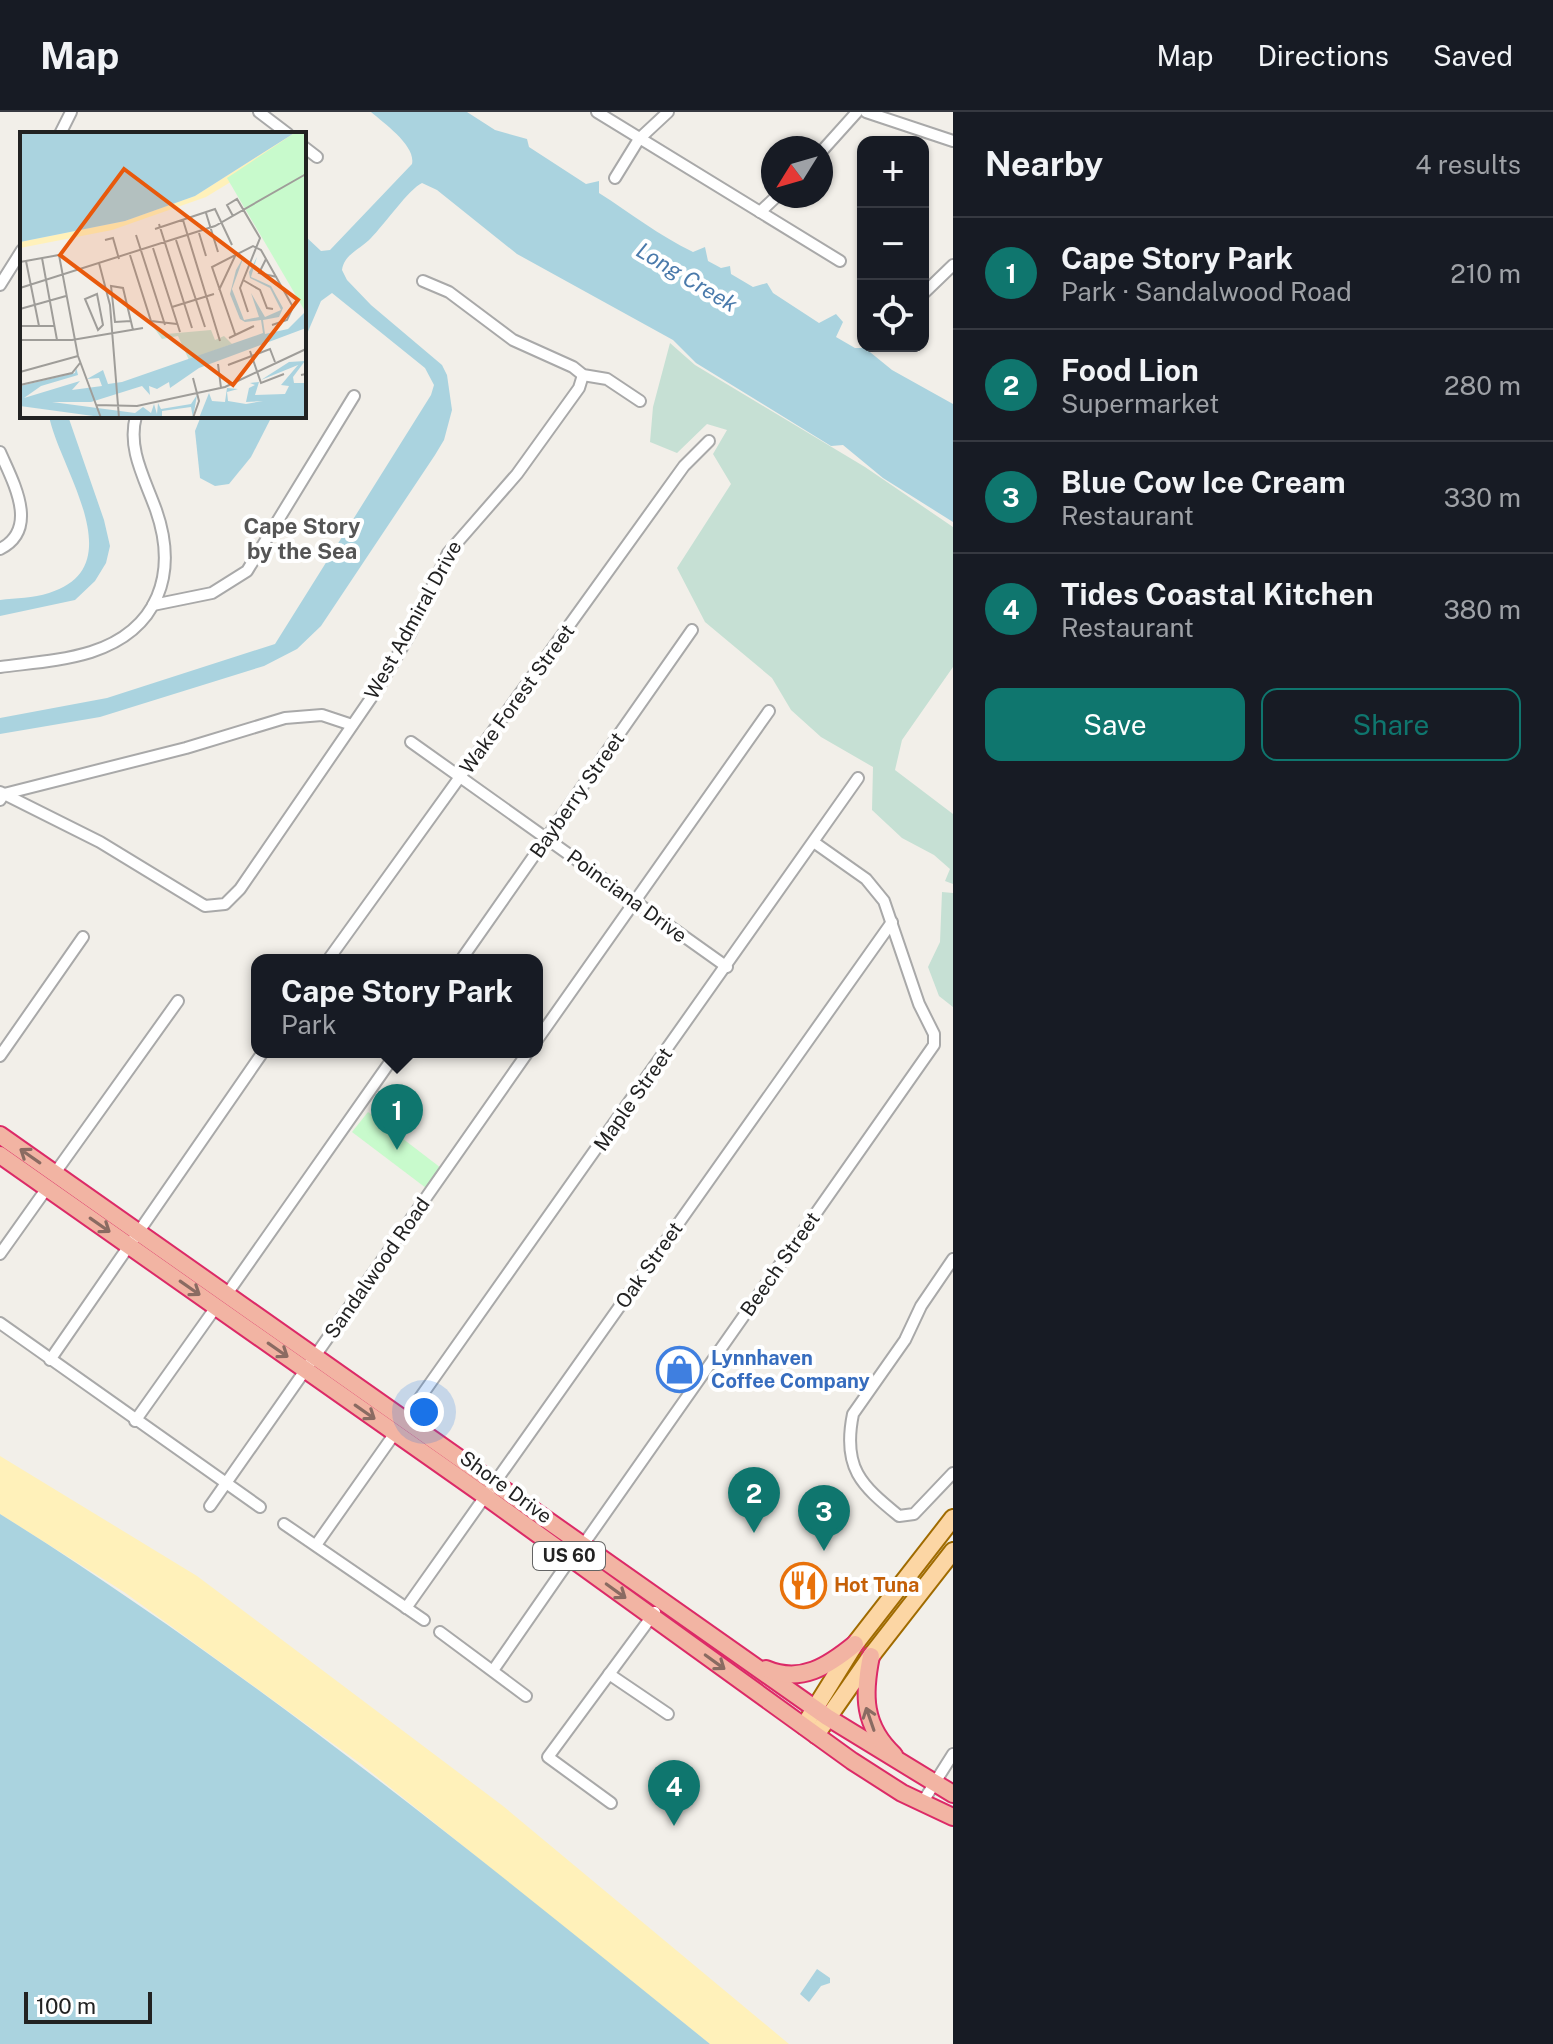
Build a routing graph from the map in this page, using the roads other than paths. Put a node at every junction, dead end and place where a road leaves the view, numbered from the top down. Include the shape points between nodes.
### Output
1 (71, 112) edge
2 (259, 112) edge
3 (597, 112) edge
4 (668, 112) edge
5 (857, 112) edge
6 (874, 113) edge
7 (61, 132) edge
8 (285, 132) edge
9 (639, 139) junction
10 (833, 139) edge
11 (953, 141) edge
12 (306, 149) edge
13 (317, 157) dead end
14 (615, 178) dead end
15 (764, 208) edge
16 (760, 212) junction
17 (20, 253) edge
18 (840, 261) dead end
19 (953, 265) edge
20 (423, 281) dead end
21 (0, 285) edge
22 (929, 288) edge
23 (583, 375) junction
24 (354, 396) dead end
25 (640, 401) dead end
26 (136, 418) edge
27 (709, 441) dead end
28 (0, 452) edge
29 (0, 549) edge
30 (153, 605) junction
31 (692, 630) dead end
32 (0, 667) edge
33 (769, 711) dead end
34 (352, 725) junction
35 (411, 742) dead end
36 (461, 778) junction
37 (858, 778) dead end
38 (1, 795) edge
39 (546, 838) junction
40 (815, 843) junction
41 (634, 901) junction
42 (892, 922) junction
43 (83, 937) dead end
44 (332, 954) edge
45 (465, 954) edge
46 (727, 967) junction
47 (178, 1001) dead end
48 (543, 1031) edge
49 (0, 1056) edge
50 (259, 1058) edge
51 (393, 1058) edge
52 (524, 1058) edge
53 (0, 1135) edge
54 (0, 1155) edge
55 (51, 1180) junction
56 (135, 1239) junction
57 (0, 1254) edge
58 (953, 1259) edge
59 (222, 1300) junction
60 (0, 1323) edge
61 (50, 1360) junction
62 (310, 1362) junction
63 (135, 1421) junction
64 (400, 1426) junction
65 (953, 1473) edge
66 (225, 1483) junction
67 (490, 1489) junction
68 (210, 1506) dead end
69 (260, 1507) dead end
70 (953, 1518) edge
71 (284, 1524) dead end
72 (316, 1545) junction
73 (583, 1545) junction
74 (953, 1551) edge
75 (571, 1558) junction
76 (663, 1601) junction
77 (406, 1608) junction
78 (651, 1617) junction
79 (424, 1620) dead end
80 (440, 1632) dead end
81 (855, 1644) junction
82 (871, 1656) junction
83 (747, 1661) junction
84 (494, 1669) junction
85 (609, 1674) junction
86 (526, 1696) dead end
87 (821, 1713) junction
88 (668, 1714) dead end
89 (810, 1731) junction
90 (953, 1754) edge
91 (909, 1770) junction
92 (934, 1783) junction
93 (953, 1794) edge
94 (611, 1803) dead end
95 (922, 1803) junction
96 (953, 1817) edge

1 - 7 street
2 - 8 street
3 - 9 street
4 - 9 street
5 - 10 street
6 - 11 street
9 - 14 street
9 - 16 street
12 - 13 street
15 - 16 street
16 - 18 street
17 - 21 street
19 - 22 street
20 - 23 street via 449,292 513,340
23 - 25 street via 607,379
23 - 34 street, West Admiral Drive via 525,464 448,553 401,650
24 - 30 street via 247,571 212,593
26 - 30 street via 135,452 167,555
27 - 36 street, Wake Forest Street via 684,466
28 - 29 street via 23,521 16,537
30 - 32 street via 135,626 95,651
31 - 39 street, Bayberry Street
33 - 41 street
34 - 38 street via 322,715 285,718
34 - 38 street, West Admiral Drive via 240,889 219,907 205,906 100,842
35 - 36 street, Poinciana Drive
36 - 39 street, Poinciana Drive
36 - 44 street, Wake Forest Street
37 - 40 street, Maple Street
39 - 41 street, Poinciana Drive
39 - 45 street, Bayberry Street
40 - 42 street via 871,884
40 - 46 street, Maple Street
41 - 46 street, Poinciana Drive
41 - 48 street
42 - 67 street, Oak Street
42 - 73 street, Beech Street via 935,1038
43 - 49 street
46 - 64 street, Maple Street
47 - 55 street
50 - 56 street
51 - 59 street
52 - 62 street, Sandalwood Road
55 -> 53 highway, Shore Drive / US 60
54 - 55 highway, Shore Drive / US 60
55 - 56 highway, Shore Drive / US 60
55 - 57 street
56 - 59 highway, Shore Drive / US 60
56 - 61 street
58 - 65 street via 851,1423 858,1478 899,1516 914,1514
59 - 62 highway, Shore Drive / US 60
59 - 63 street
60 - 61 street
61 - 63 street
62 - 64 highway, Shore Drive / US 60
62 - 66 street, Sandalwood Road
63 - 66 street
64 - 67 highway, Shore Drive / US 60
64 - 72 street, Maple Street
66 - 68 street, Sandalwood Road
66 - 69 street
67 - 73 highway, Shore Drive / US 60
67 - 75 highway, Shore Drive / US 60
67 - 77 street, Oak Street
70 - 81 main road
71 - 72 street
72 - 77 street
73 - 76 highway, Shore Drive / US 60
74 - 82 main road
75 -> 78 highway, Shore Drive / US 60
75 - 84 street
76 - 78 street
76 - 83 highway, Shore Drive / US 60
77 - 79 street
78 - 85 street
78 -> 89 highway, Shore Drive / US 60
80 - 84 street
81 - 83 highway via 824,1668 800,1674 774,1672
81 - 87 main road
82 - 87 main road
91 -> 82 highway via 869,1720 864,1694
83 - 87 highway, Shore Drive / US 60
84 - 86 street
85 - 88 street
85 - 94 street via 548,1757
87 - 89 main road
87 - 91 highway, Shore Drive / US 60
89 - 95 highway, Shore Drive / US 60
90 - 92 street
91 - 92 highway, Shore Drive / US 60
92 - 93 highway, Shore Drive / US 60
92 - 95 street
95 - 96 highway, Shore Drive / US 60

